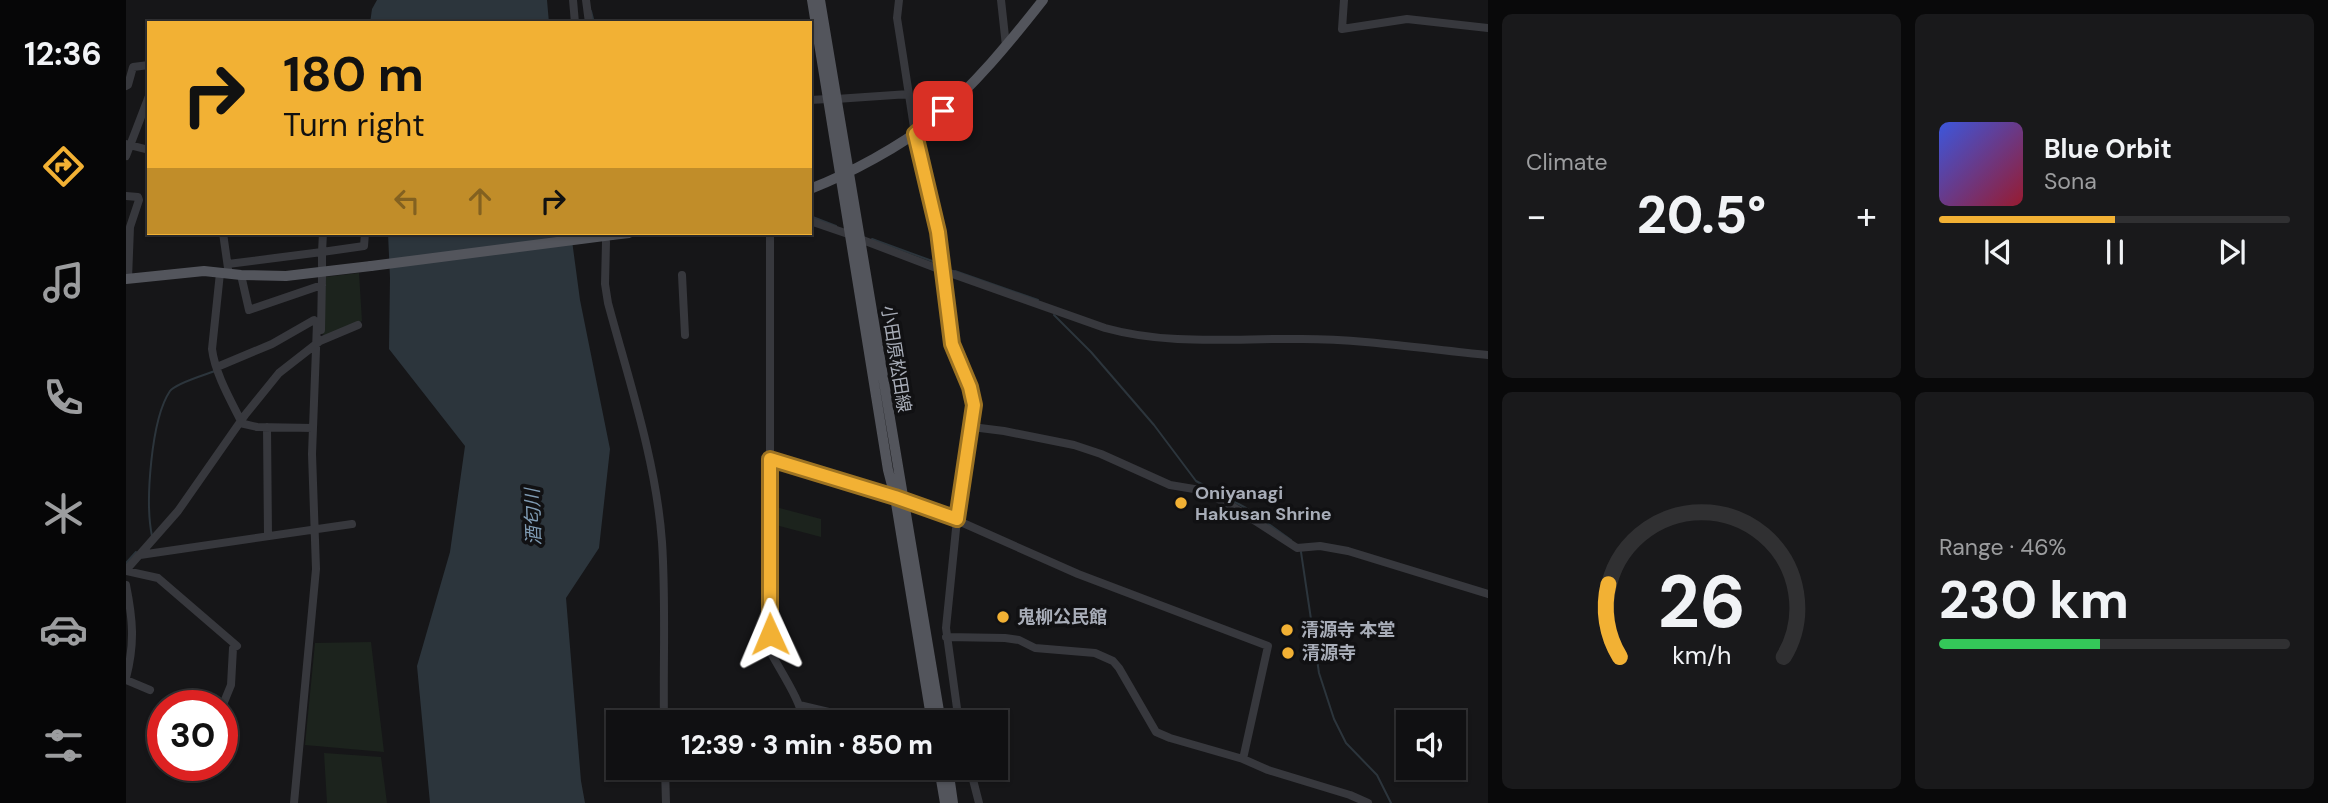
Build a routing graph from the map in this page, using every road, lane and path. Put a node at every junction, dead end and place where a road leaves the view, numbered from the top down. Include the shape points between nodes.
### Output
1 (573, 0) edge
2 (586, 0) edge
3 (812, 0) edge
4 (820, 0) edge
5 (899, 0) edge
6 (1001, 0) edge
7 (1043, 0) edge
8 (1344, 0) edge
9 (575, 21) edge
10 (589, 21) edge
11 (1488, 28) edge
12 (1006, 46) junction
13 (816, 52) edge
14 (147, 65) edge
15 (126, 86) edge
16 (909, 94) junction
17 (832, 99) junction
18 (812, 100) edge
19 (147, 101) edge
20 (915, 134) junction
21 (128, 145) edge
22 (147, 150) edge
23 (126, 156) edge
24 (845, 173) junction
25 (812, 188) edge
26 (126, 196) edge
27 (812, 222) edge
28 (223, 235) edge
29 (323, 235) edge
30 (365, 235) edge
31 (622, 235) edge
32 (770, 235) edge
33 (856, 237) junction
34 (609, 239) junction
35 (322, 252) junction
36 (322, 266) dead end
37 (226, 270) junction
38 (944, 271) junction
39 (241, 275) junction
40 (682, 275) dead end
41 (127, 279) edge
42 (319, 323) junction
43 (358, 325) dead end
44 (685, 335) dead end
45 (318, 342) junction
46 (1488, 355) edge
47 (217, 367) junction
48 (241, 422) junction
49 (267, 427) junction
50 (972, 427) junction
51 (313, 428) junction
52 (770, 459) junction
53 (899, 499) junction
54 (957, 519) junction
55 (352, 524) dead end
56 (314, 529) junction
57 (268, 537) junction
58 (140, 555) junction
59 (126, 571) edge
60 (126, 585) edge
61 (1488, 594) edge
62 (946, 637) junction
63 (126, 679) edge
64 (150, 690) dead end
65 (229, 690) edge
66 (799, 705) junction
67 (664, 710) edge
68 (802, 710) edge
69 (820, 710) edge
70 (930, 710) edge
71 (939, 710) edge
72 (957, 710) edge
73 (1243, 759) junction
74 (665, 780) edge
75 (941, 780) edge
76 (950, 780) edge
77 (973, 780) edge
78 (294, 803) edge
79 (666, 803) edge
80 (945, 803) edge
81 (953, 803) edge
82 (979, 803) edge
83 (1368, 803) edge

1 - 9 street
2 - 10 street
3 - 13 main road, 小田原松田線
4 - 17 main road, 小田原松田線
5 - 16 street via 897,18
6 - 12 street
7 - 12 main road
8 - 11 street via 1342,29 1407,19
12 - 20 main road
13 - 17 main road, 小田原松田線
14 - 15 street via 133,67
16 - 17 street
16 - 20 street
17 - 18 street
17 - 24 main road, 小田原松田線
19 - 21 street
20 - 24 main road
20 - 38 street
21 - 22 street
21 - 23 street
24 - 25 main road
24 - 33 main road, 小田原松田線
26 - 41 street via 139,200 130,228
27 - 33 street
28 - 37 street
29 - 35 street
30 - 35 street via 364,246
31 - 34 main road
32 - 52 street
33 - 38 street
33 - 53 main road, 小田原松田線
34 - 39 main road, bridge via 286,276
34 - 67 street via 608,303 643,436 662,542
35 - 36 street
35 - 37 street
37 - 39 main road
37 - 41 main road
37 - 47 street via 212,349
38 - 46 street via 1131,335 1165,340 1342,340
38 - 50 street via 952,344 974,405
39 - 42 street via 249,310 322,281
40 - 44 street
42 - 45 street
42 - 47 street via 314,320
43 - 45 street
45 - 48 street via 279,373
45 - 51 street
47 - 48 street
48 - 49 street
48 - 58 street via 178,511
49 - 51 street
49 - 57 street
50 - 54 street
50 - 61 street via 1074,445 1170,485 1200,490 1297,548 1348,551
51 - 56 street
52 - 53 street
52 - 66 street via 770,652
53 - 54 street
53 - 70 main road, 小田原松田線
53 - 71 main road, 小田原松田線
54 - 62 street
54 - 73 street via 1078,574 1268,646
55 - 56 street
56 - 57 street
56 - 78 street via 316,569
57 - 58 street
58 - 59 street
59 - 65 street via 158,578 237,646 233,648
60 - 63 street via 133,630
62 - 72 street
62 - 73 street via 1005,638 1035,648 1104,656 1119,668 1156,732
63 - 64 street
66 - 68 street
66 - 69 street
73 - 83 street
74 - 79 street
75 - 80 main road
76 - 81 main road
77 - 82 street

